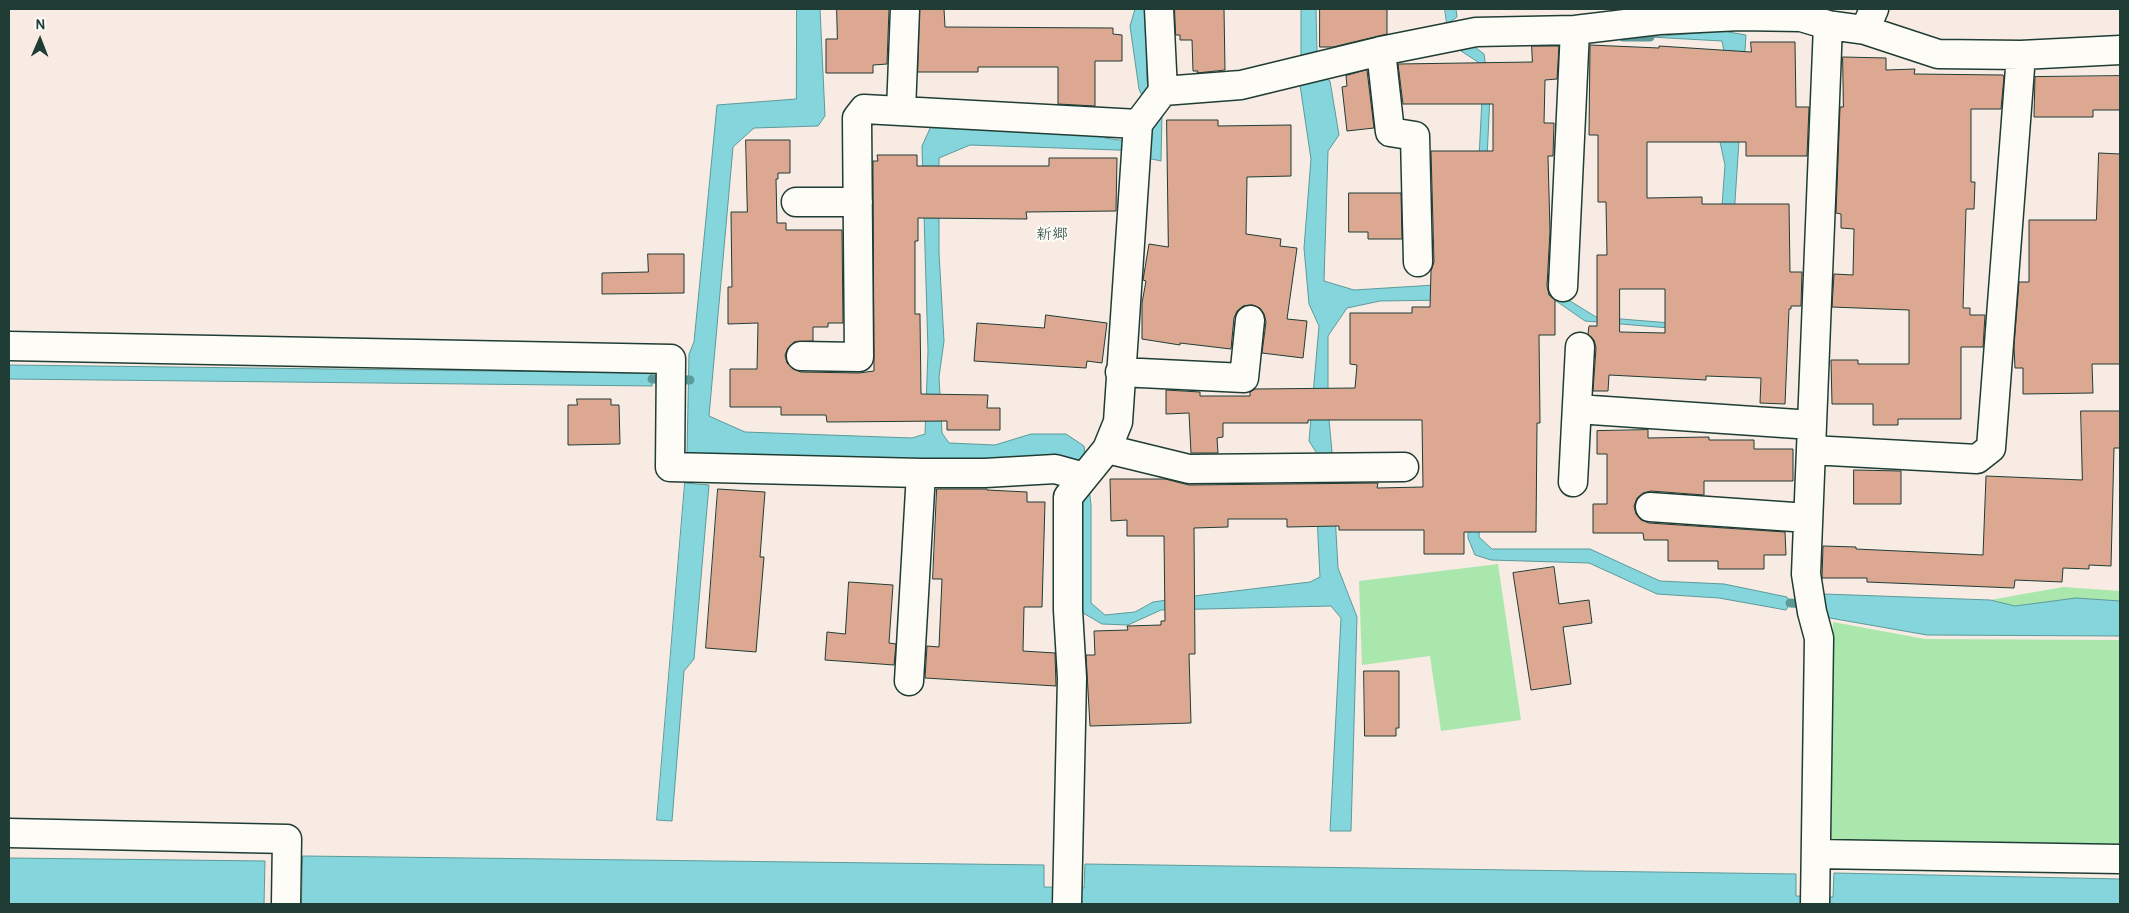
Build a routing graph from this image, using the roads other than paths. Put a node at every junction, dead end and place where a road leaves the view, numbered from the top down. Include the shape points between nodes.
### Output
1 (905, 9) edge
2 (1159, 9) edge
3 (1870, 19) edge
4 (1828, 25) junction
5 (1575, 30) junction
6 (2120, 50) edge
7 (1381, 51) junction
8 (2021, 55) junction
9 (901, 111) junction
10 (1146, 120) junction
11 (796, 202) dead end
12 (858, 202) junction
13 (1418, 262) dead end
14 (1563, 287) dead end
15 (1250, 320) dead end
16 (9, 346) edge
17 (1580, 347) dead end
18 (801, 356) dead end
19 (1120, 372) junction
20 (1577, 409) junction
21 (1812, 438) junction
22 (1404, 467) dead end
23 (1085, 471) junction
24 (921, 473) junction
25 (1573, 482) dead end
26 (1650, 507) dead end
27 (1808, 518) junction
28 (909, 680) dead end
29 (9, 833) edge
30 (1816, 854) junction
31 (2120, 859) edge
32 (1067, 892) edge
33 (1815, 899) edge
34 (286, 904) edge

1 - 9 street
2 - 10 street
3 - 4 street
3 - 8 street via 1938,54
4 - 5 street via 1801,17 1740,16 1659,20
4 - 21 street
5 - 7 street via 1476,32
5 - 14 street
6 - 8 street
7 - 10 street via 1242,85
7 - 13 street via 1390,132 1415,136
8 - 21 street via 1991,448 1977,458
9 - 10 street
9 - 12 street via 864,109 857,118
10 - 19 street
11 - 12 street
12 - 18 street via 859,357
15 - 19 street via 1244,378
16 - 24 street via 671,359 670,467
17 - 20 street
19 - 23 street via 1118,422
20 - 21 street
20 - 25 street
21 - 27 street
22 - 23 street
23 - 24 street
23 - 32 street via 1068,497 1072,678
24 - 28 street
26 - 27 street
27 - 30 street via 1806,574 1819,638
29 - 34 street via 287,839
30 - 31 street
30 - 33 street

